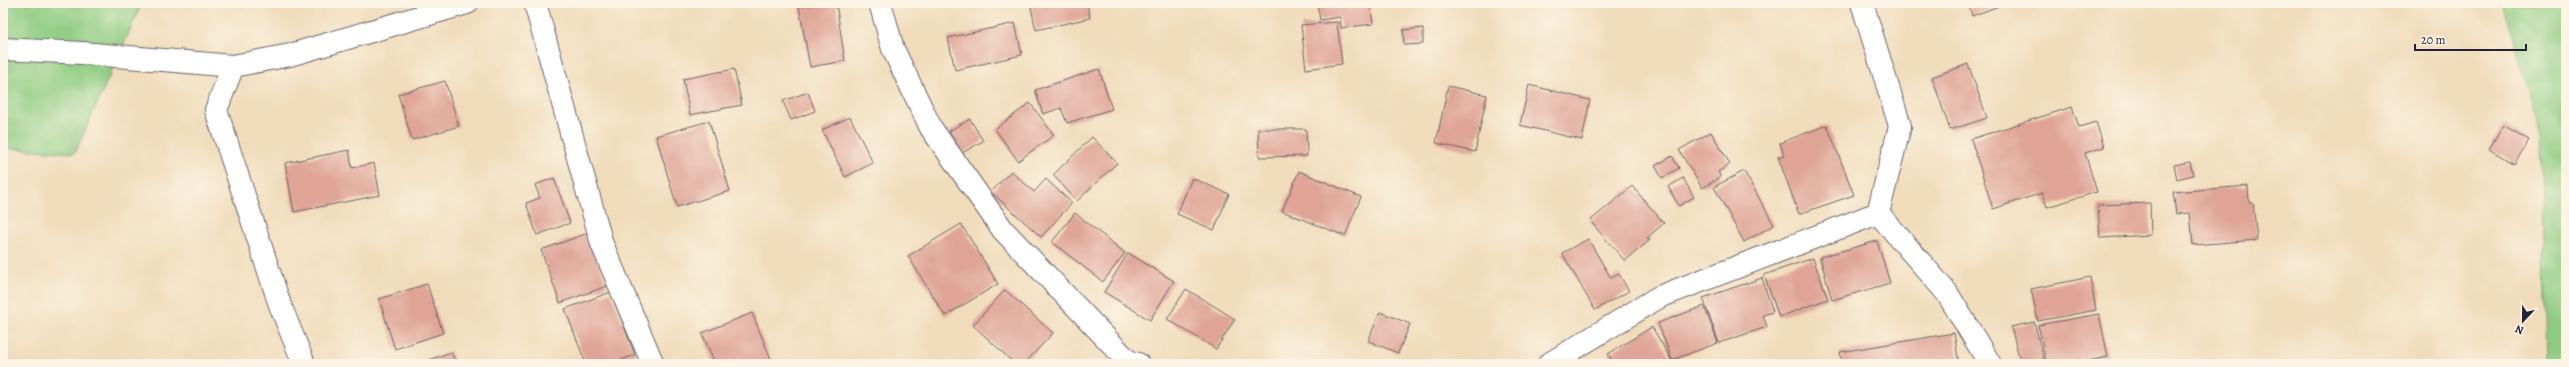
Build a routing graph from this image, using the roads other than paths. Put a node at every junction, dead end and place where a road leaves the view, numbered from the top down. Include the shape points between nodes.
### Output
1 (467, 3) edge
2 (535, 3) edge
3 (880, 3) edge
4 (1862, 3) edge
5 (3, 49) edge
6 (233, 66) junction
7 (1878, 213) junction
8 (304, 364) edge
9 (653, 364) edge
10 (1138, 364) edge
11 (1549, 364) edge
12 (1990, 364) edge

1 - 6 street via 290,55
2 - 9 street via 602,244
3 - 10 street via 893,49 931,128 1003,230 1128,361
4 - 7 street via 1900,126
5 - 6 street via 82,52
6 - 8 street via 216,110 280,304
7 - 11 street via 1659,297
7 - 12 street via 1947,293

